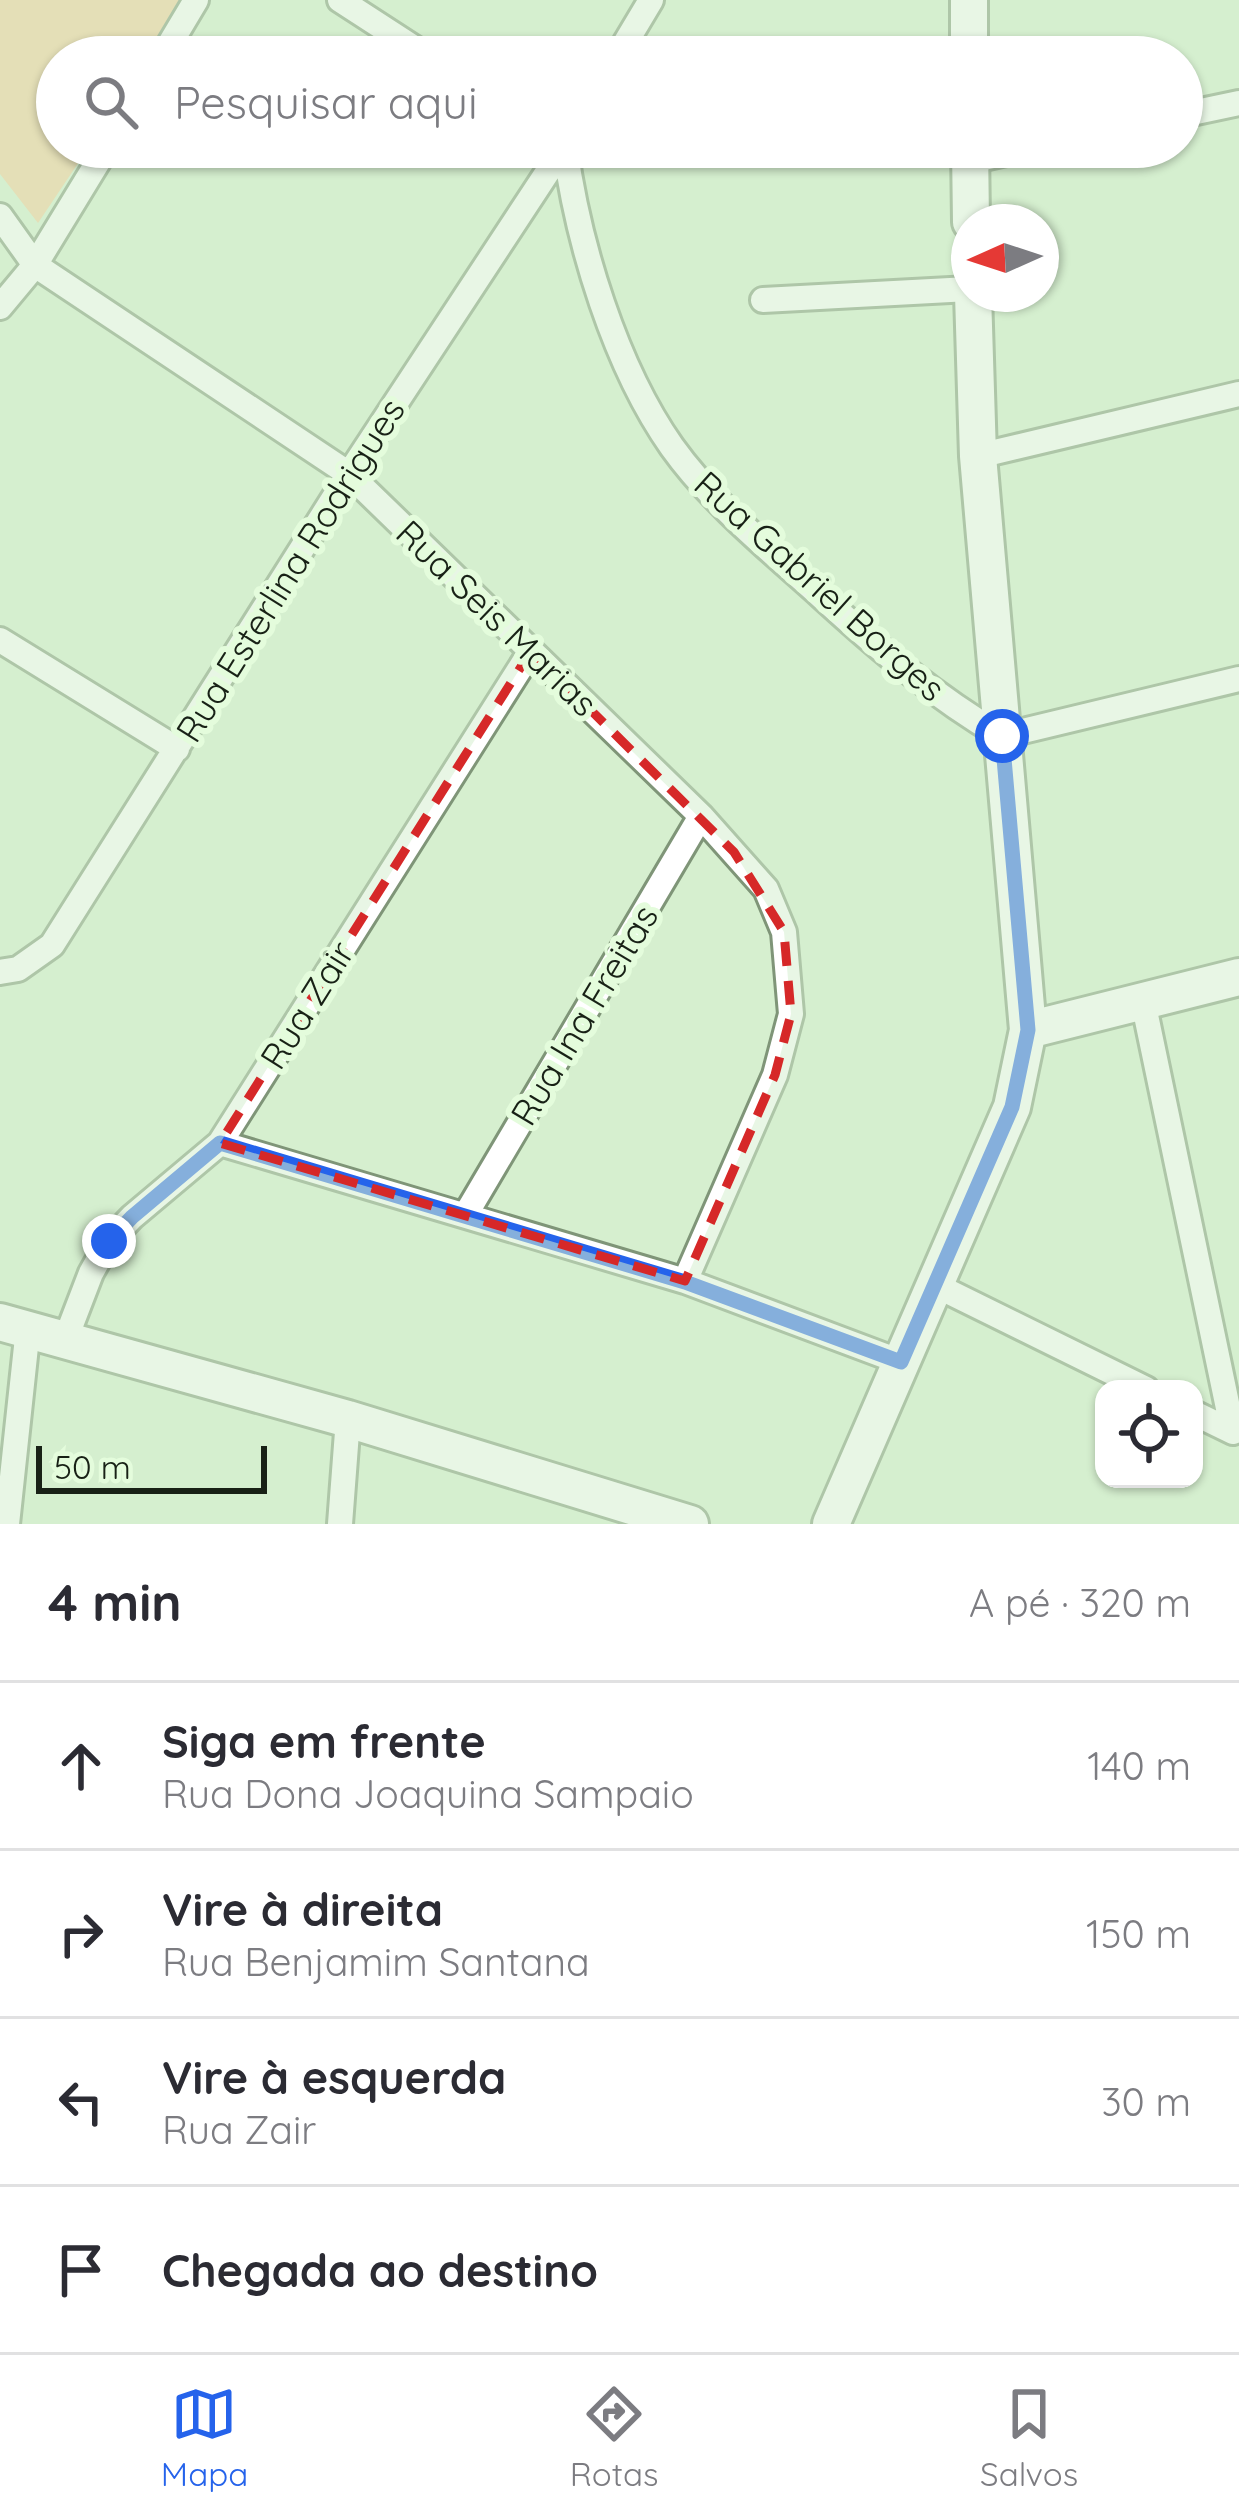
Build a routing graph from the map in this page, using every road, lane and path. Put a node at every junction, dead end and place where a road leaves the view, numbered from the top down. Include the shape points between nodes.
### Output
1 (196, 0) edge
2 (340, 0) edge
3 (651, 0) edge
4 (969, 0) edge
5 (175, 36) edge
6 (396, 36) edge
7 (630, 36) edge
8 (969, 36) edge
9 (1239, 103) edge
10 (1203, 111) edge
11 (94, 168) edge
12 (550, 168) edge
13 (568, 168) edge
14 (970, 168) edge
15 (971, 204) edge
16 (0, 216) edge
17 (34, 265) junction
18 (951, 292) edge
19 (764, 300) dead end
20 (0, 307) edge
21 (972, 312) edge
22 (1239, 394) edge
23 (978, 456) junction
24 (349, 474) junction
25 (0, 640) edge
26 (531, 651) junction
27 (1239, 679) edge
28 (1002, 736) junction
29 (177, 749) junction
30 (701, 817) junction
31 (0, 973) edge
32 (1239, 977) edge
33 (1143, 1001) junction
34 (1028, 1030) junction
35 (220, 1143) junction
36 (466, 1214) junction
37 (685, 1282) junction
38 (935, 1285) junction
39 (14, 1325) edge
40 (66, 1338) junction
41 (901, 1362) junction
42 (1127, 1380) edge
43 (1203, 1417) edge
44 (348, 1419) junction
45 (678, 1522) edge
46 (8, 1524) edge
47 (340, 1524) edge
48 (831, 1524) edge

1 - 5 street
2 - 6 street
3 - 7 street
4 - 8 street
9 - 10 street
11 - 17 street
12 - 24 street, Rua Esterlina Rodrigues
13 - 28 street, Rua Gabriel Borges via 581,242 650,412 673,448 736,518 885,654
14 - 15 street
16 - 17 street, Rua Seis Marias
17 - 20 street
17 - 24 street, Rua Seis Marias
18 - 19 street
21 - 23 street
22 - 23 street
23 - 28 street
24 - 26 street, Rua Seis Marias
24 - 29 street, Rua Esterlina Rodrigues
25 - 29 street
26 - 30 street, Rua Seis Marias
26 - 35 street, Rua Zair
27 - 28 street
28 - 34 street
29 - 31 street, Rua Esterlina Rodrigues via 52,945
30 - 36 street, Rua Ina Freitas
30 - 37 street, Rua Seis Marias via 766,889 784,932 791,1014 775,1075
32 - 33 street
33 - 34 street
33 - 43 street via 1234,1432
34 - 38 street via 1012,1107
35 - 36 street
35 - 40 street, Rua Zair via 109,1241
36 - 37 street
37 - 41 street
38 - 41 street
38 - 42 street
39 - 40 street
39 - 46 street
40 - 44 street
41 - 48 street
44 - 45 street
44 - 47 street

